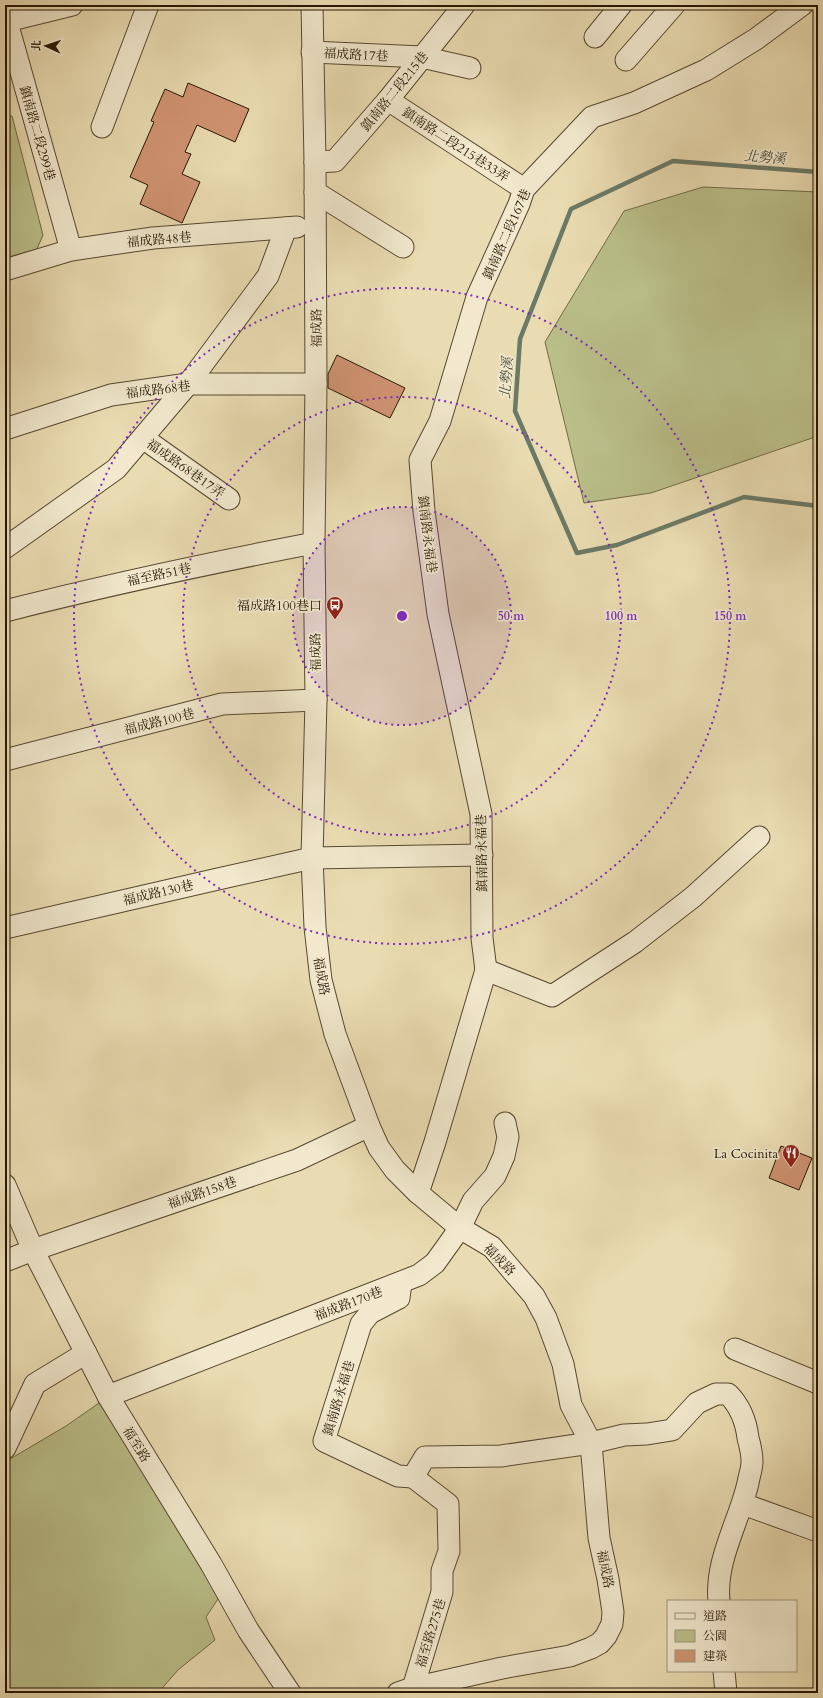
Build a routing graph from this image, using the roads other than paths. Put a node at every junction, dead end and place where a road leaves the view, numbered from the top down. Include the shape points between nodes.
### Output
1 (72, 5) edge
2 (148, 5) edge
3 (312, 5) edge
4 (464, 5) edge
5 (621, 5) edge
6 (674, 5) edge
7 (802, 5) edge
8 (6, 18) edge
9 (595, 37) dead end
10 (312, 52) junction
11 (422, 57) junction
12 (626, 60) dead end
13 (470, 68) dead end
14 (388, 100) junction
15 (102, 127) dead end
16 (316, 162) junction
17 (524, 189) junction
18 (315, 192) junction
19 (316, 226) junction
20 (286, 228) junction
21 (403, 247) dead end
22 (71, 250) junction
23 (5, 270) edge
24 (188, 384) junction
25 (316, 384) junction
26 (5, 429) edge
27 (142, 438) junction
28 (420, 460) joint
29 (229, 499) dead end
30 (314, 543) junction
31 (5, 548) edge
32 (5, 611) edge
33 (316, 700) junction
34 (5, 760) edge
35 (759, 836) dead end
36 (482, 855) junction
37 (312, 858) junction
38 (5, 928) edge
39 (486, 970) junction
40 (505, 1123) dead end
41 (369, 1126) junction
42 (5, 1185) edge
43 (418, 1193) junction
44 (460, 1228) junction
45 (33, 1250) junction
46 (5, 1261) edge
47 (401, 1282) junction
48 (735, 1349) dead end
49 (86, 1353) junction
50 (818, 1383) edge
51 (108, 1396) junction
52 (591, 1443) junction
53 (6, 1448) edge
54 (413, 1477) junction
55 (743, 1504) junction
56 (818, 1531) edge
57 (719, 1600) edge
58 (724, 1672) edge
59 (405, 1690) edge
60 (290, 1693) edge
61 (726, 1693) edge

1 - 8 street
2 - 15 street
3 - 10 street, 福成路
4 - 11 street, 鎮南路二段215巷
5 - 9 street
6 - 12 street
7 - 17 street, 鎮南路二段167巷 via 756,39 706,70 634,103 592,117
8 - 22 street, 鎮南路二段299巷
10 - 11 street, 福成路17巷
10 - 16 street, 福成路
11 - 13 street, 福成路17巷
11 - 14 street, 鎮南路二段215巷
14 - 16 street, 鎮南路二段215巷 via 335,161
14 - 17 street, 鎮南路二段215巷33弄
16 - 18 street, 福成路
17 - 28 street, 鎮南路二段167巷 via 477,297 440,421
18 - 19 street, 福成路
18 - 21 street
19 - 20 street, 福成路48巷
19 - 25 street, 福成路
20 - 22 street, 福成路48巷 via 154,238
20 - 24 street via 268,276
22 - 23 street, 福成路48巷
24 - 25 street, 福成路68巷
24 - 26 street, 福成路68巷 via 111,395
24 - 27 street
25 - 30 street, 福成路
27 - 29 street, 福成路68巷17弄
27 - 31 street via 116,469
28 - 36 street, 鎮南路永福巷 via 438,614 481,814
30 - 32 street, 福至路51巷 via 211,562
30 - 33 street, 福成路
33 - 34 street, 福成路100巷 via 222,704
33 - 37 street, 福成路
35 - 39 street via 693,897 640,938 552,996
36 - 37 street, 福成路130巷
36 - 39 street, 鎮南路永福巷 via 482,938
37 - 38 street, 福成路130巷
37 - 41 street, 福成路 via 315,927 321,980 335,1034
39 - 43 street, 鎮南路永福巷 via 436,1142
40 - 44 street, 福成路170巷 via 508,1137 504,1156 495,1176 473,1201
41 - 43 street, 福成路 via 379,1148 394,1170
41 - 45 street, 福成路158巷 via 297,1160
42 - 45 street, 福至路
43 - 44 street, 福成路
44 - 47 street, 福成路170巷 via 436,1263 419,1275
44 - 52 street, 福成路 via 492,1247 534,1296 546,1318 563,1364 572,1405
45 - 46 street, 福成路158巷
45 - 49 street, 福至路
47 - 51 street, 福成路170巷
47 - 54 street, 鎮南路永福巷 via 399,1298 370,1313 361,1324 324,1441 398,1476
48 - 50 street
49 - 51 street, 福至路
49 - 53 street via 35,1384
51 - 60 street, 福至路 via 211,1564 248,1630
52 - 54 street via 501,1456 425,1456
52 - 55 street via 624,1435 672,1430 697,1403 716,1394 728,1394 735,1400 743,1417 752,1462
52 - 59 street, 福成路 via 599,1538 613,1612 612,1624 606,1636 600,1643 570,1656
54 - 59 street, 福至路275巷 via 448,1504 449,1551 442,1571 442,1592
55 - 56 street
55 - 57 street via 730,1536 721,1570
58 - 61 street

